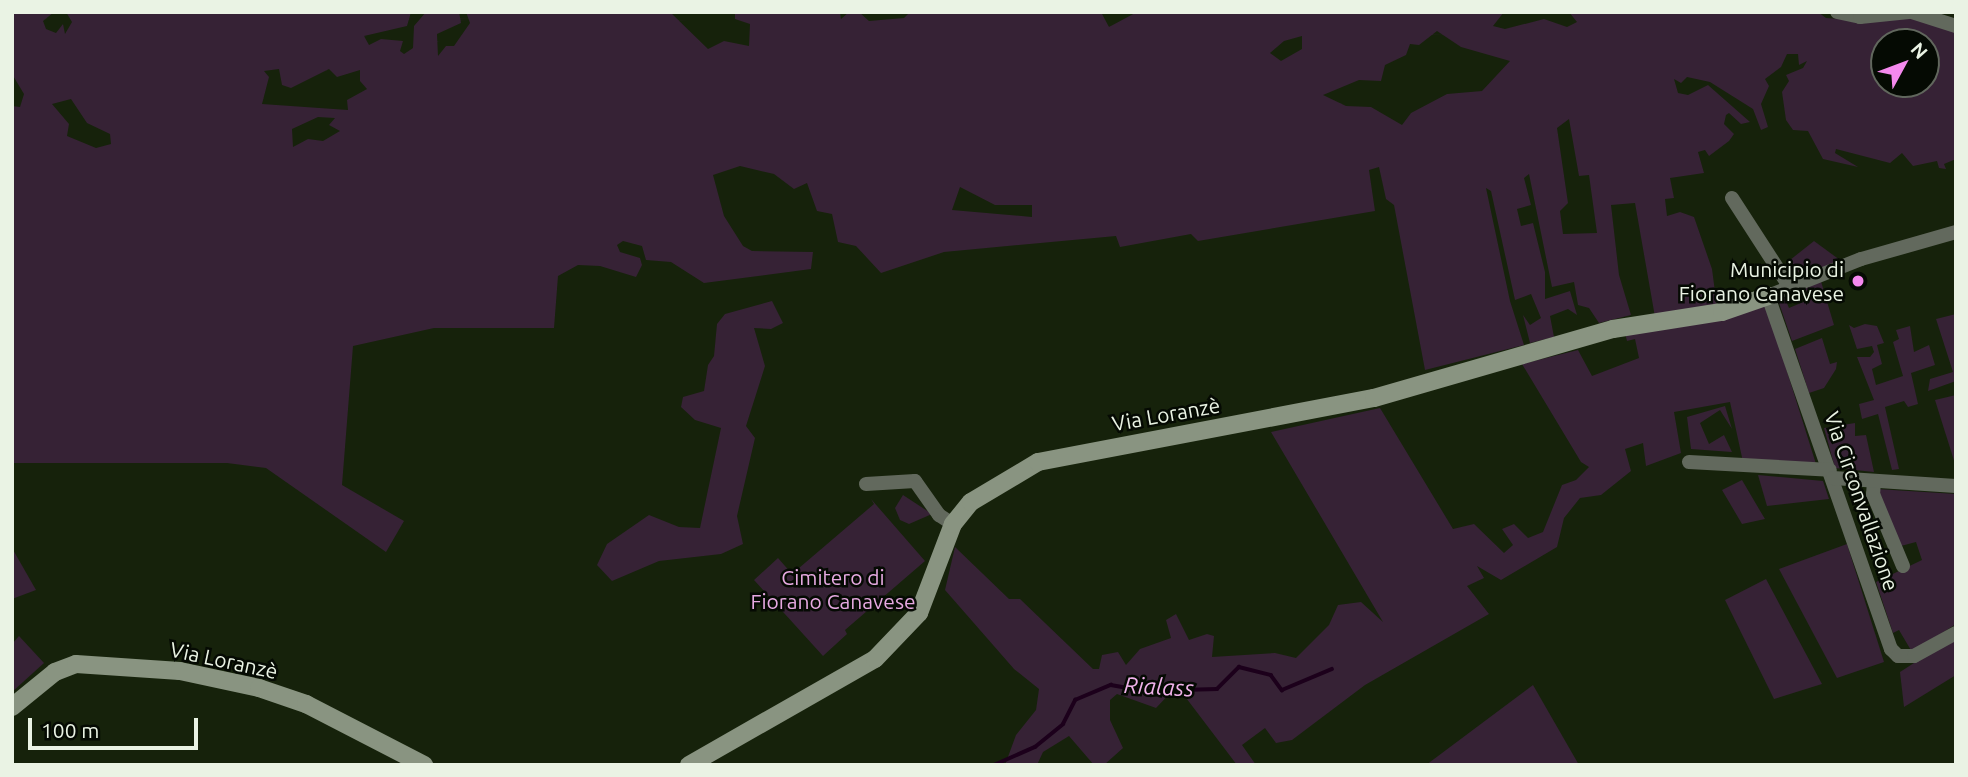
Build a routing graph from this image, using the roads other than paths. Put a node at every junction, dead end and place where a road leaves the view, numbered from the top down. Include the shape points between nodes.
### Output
1 (1837, 12) edge
2 (1911, 12) edge
3 (1956, 26) edge
4 (1732, 198) dead end
5 (1956, 232) edge
6 (1789, 286) junction
7 (1769, 296) junction
8 (1689, 462) dead end
9 (1831, 474) junction
10 (1874, 481) junction
11 (866, 484) dead end
12 (1956, 486) edge
13 (953, 524) junction
14 (1903, 566) dead end
15 (1956, 633) edge
16 (12, 707) edge
17 (424, 765) edge
18 (689, 765) edge

1 - 2 street via 1860,17
2 - 3 street
4 - 6 street
5 - 6 street
6 - 7 street
7 - 9 street, Via Circonvallazione
7 - 13 street, Via Loranzè via 1722,312 1613,329 1374,398 1038,462 971,502
8 - 9 street
9 - 10 street
9 - 15 street, Via Circonvallazione via 1891,649 1898,656 1914,656
10 - 12 street
10 - 14 street via 1873,494
11 - 13 street via 915,481 939,515
13 - 18 street, Via Loranzè via 919,613 876,659
16 - 17 street, Via Loranzè via 55,672 76,664 180,671 259,688 306,704

